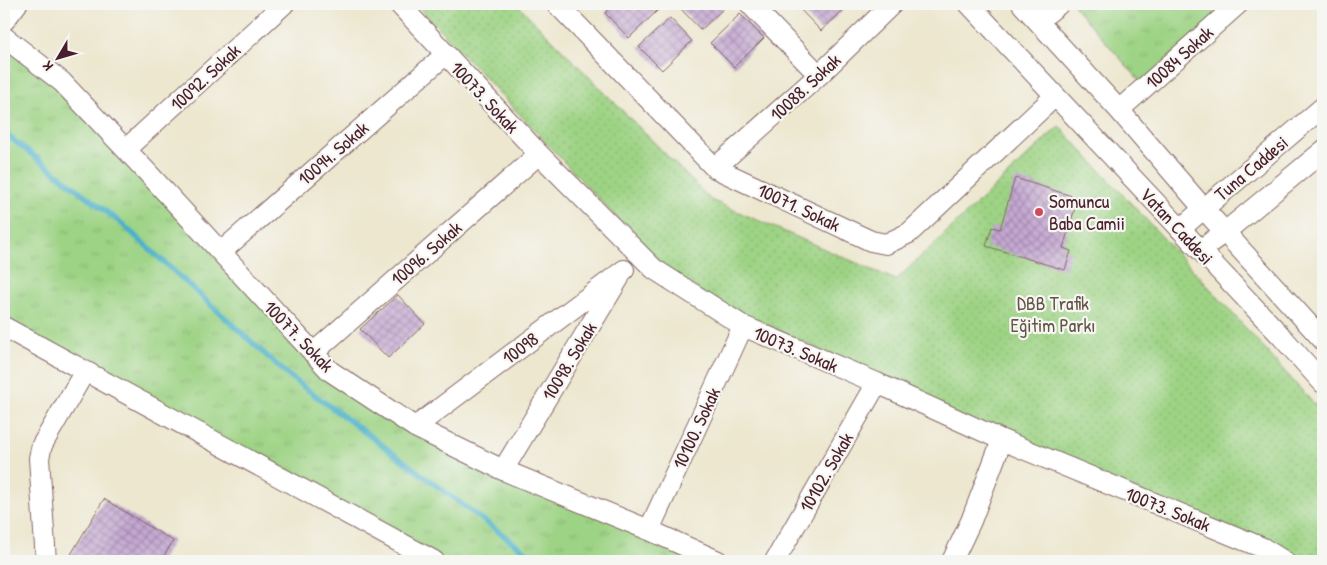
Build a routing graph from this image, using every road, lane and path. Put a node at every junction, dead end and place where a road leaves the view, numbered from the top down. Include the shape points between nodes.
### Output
1 (28, 4) edge
2 (284, 4) edge
3 (399, 4) edge
4 (557, 4) edge
5 (750, 4) edge
6 (892, 4) edge
7 (970, 4) edge
8 (1022, 4) edge
9 (1059, 4) edge
10 (1238, 4) edge
11 (10, 13) edge
12 (1038, 21) junction
13 (4, 37) edge
14 (446, 54) junction
15 (819, 74) junction
16 (1055, 96) junction
17 (1323, 107) edge
18 (1119, 110) junction
19 (126, 149) junction
20 (1323, 151) edge
21 (539, 154) junction
22 (716, 168) junction
23 (1203, 208) junction
24 (1180, 229) junction
25 (1225, 232) junction
26 (1200, 250) junction
27 (221, 252) junction
28 (637, 252) junction
29 (624, 270) junction
30 (743, 326) junction
31 (4, 327) edge
32 (1323, 340) edge
33 (313, 352) junction
34 (85, 371) junction
35 (877, 383) junction
36 (1323, 383) edge
37 (415, 427) junction
38 (1002, 440) junction
39 (503, 470) junction
40 (649, 530) junction
41 (1261, 555) edge
42 (46, 561) edge
43 (434, 561) edge
44 (718, 561) edge
45 (774, 561) edge
46 (952, 561) edge
47 (1284, 561) edge

1 - 11 street
2 - 19 street, 10092. Sokak
3 - 14 street, 10073. Sokak
4 - 22 street, 10071. Sokak
5 - 15 street
6 - 15 street, 10088. Sokak
7 - 16 street, Vatan Caddesi
8 - 12 street, Vatan Caddesi
9 - 12 street
10 - 18 street, 10084 Sokak
12 - 18 street, Vatan Caddesi
13 - 19 street, 10077. Sokak via 62,82
14 - 21 street, 10073. Sokak
14 - 27 street, 10094. Sokak
15 - 22 street, 10088. Sokak
16 - 22 street, 10071. Sokak via 909,233 886,244 871,241
16 - 24 street, Vatan Caddesi
17 - 23 street, Tuna Caddesi
18 - 23 street, Vatan Caddesi
19 - 27 street, 10077. Sokak
20 - 25 street, Tuna Caddesi
21 - 28 street, 10073. Sokak
21 - 33 street, 10096. Sokak
23 - 24 street, Tuna Caddesi
23 - 25 street, Vatan Caddesi
24 - 26 street, Vatan Caddesi
25 - 26 street, Tuna Caddesi
25 - 32 street, Vatan Caddesi
26 - 36 street, Vatan Caddesi
27 - 33 street, 10077. Sokak
28 - 29 street, 10098. Sokak
28 - 30 street, 10073. Sokak via 654,269
29 - 37 street, 10098
29 - 39 street, 10098. Sokak
30 - 35 street, 10073. Sokak
30 - 40 street, 10100. Sokak
31 - 34 street
33 - 37 street, 10077. Sokak via 330,371
34 - 42 street via 42,445 39,458
34 - 43 street
35 - 38 street, 10073. Sokak
35 - 45 street, 10102. Sokak
37 - 39 street, 10077. Sokak
38 - 41 street, 10073. Sokak
38 - 46 street via 972,521
39 - 40 street, 10077. Sokak
40 - 44 street, 10077. Sokak
41 - 47 street, 10073. Sokak

